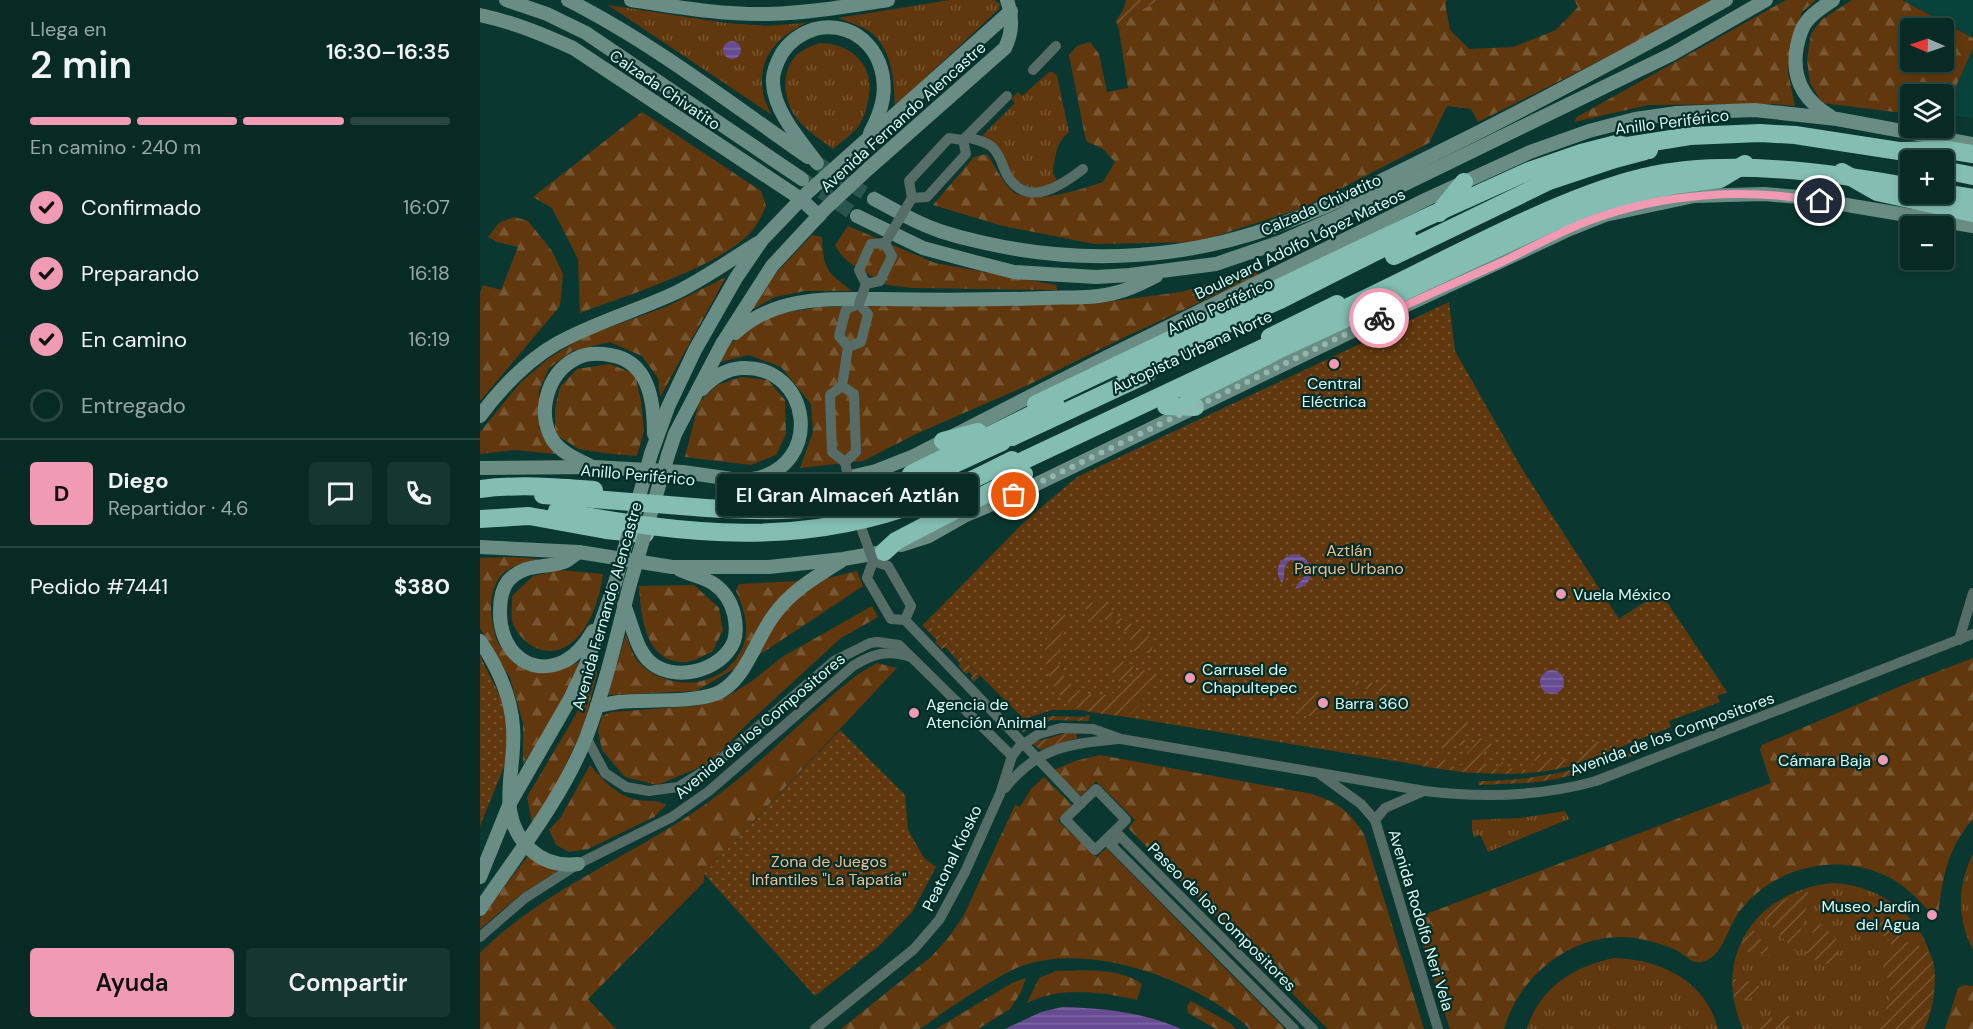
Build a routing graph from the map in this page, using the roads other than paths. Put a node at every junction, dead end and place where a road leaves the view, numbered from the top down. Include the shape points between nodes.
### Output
1 (506, 0) edge
2 (568, 0) edge
3 (631, 0) edge
4 (888, 0) edge
5 (1726, 0) edge
6 (1766, 0) edge
7 (1833, 0) edge
8 (1009, 6) edge
9 (480, 15) edge
10 (1056, 46) dead end
11 (1033, 69) dead end
12 (1007, 96) dead end
13 (1837, 119) junction
14 (868, 138) junction
15 (965, 138) junction
16 (1973, 144) edge
17 (1649, 150) junction
18 (1954, 155) edge
19 (1973, 157) edge
20 (1900, 161) edge
21 (1745, 164) junction
22 (1083, 169) dead end
23 (1842, 172) junction
24 (1954, 172) edge
25 (1973, 176) edge
26 (802, 179) tunnel mouth
27 (1464, 182) junction
28 (1900, 183) edge
29 (1900, 183) edge
30 (1954, 193) edge
31 (1973, 196) edge
32 (912, 198) junction
33 (801, 199) junction
34 (874, 199) tunnel mouth
35 (1973, 213) edge
36 (819, 216) junction
37 (857, 216) tunnel mouth
38 (1429, 225) junction
39 (1973, 226) edge
40 (762, 240) junction
41 (885, 243) junction
42 (1163, 271) junction
43 (866, 284) junction
44 (859, 304) junction
45 (722, 344) junction
46 (848, 347) junction
47 (842, 386) junction
48 (694, 400) junction
49 (1192, 401) junction
50 (480, 416) edge
51 (942, 441) junction
52 (652, 449) junction
53 (845, 462) junction
54 (594, 467) junction
55 (480, 468) edge
56 (742, 480) junction
57 (480, 489) edge
58 (480, 495) edge
59 (480, 512) edge
60 (480, 519) edge
61 (480, 547) edge
62 (579, 552) junction
63 (878, 556) junction
64 (843, 560) junction
65 (672, 567) junction
66 (1973, 593) edge
67 (624, 605) junction
68 (606, 612) junction
69 (905, 620) junction
70 (1973, 634) edge
71 (1959, 640) junction
72 (480, 641) edge
73 (913, 657) junction
74 (597, 706) junction
75 (586, 737) junction
76 (1121, 739) junction
77 (1023, 744) junction
78 (1012, 756) junction
79 (1036, 759) junction
80 (1318, 773) junction
81 (1425, 791) junction
82 (1000, 794) junction
83 (510, 803) junction
84 (1081, 804) junction
85 (1361, 804) junction
86 (1385, 808) junction
87 (1375, 820) junction
88 (1108, 838) junction
89 (525, 843) junction
90 (578, 864) junction
91 (480, 877) edge
92 (480, 909) edge
93 (480, 937) edge
94 (815, 1029) edge
95 (1294, 1029) edge
96 (1313, 1029) edge
97 (1438, 1029) edge

1 - 26 main road, Calzada Chivatito via 586,33
2 - 14 main road, Calzada Chivatito via 651,48 818,163 780,108 772,82 779,58 792,41 820,28 841,28 867,42 882,77 883,98
3 - 4 main road via 699,10 769,14 814,12
5 - 34 main road, Calzada Chivatito via 1550,97 1418,162 1290,221 1224,242 1125,256 1042,254 931,228
6 - 42 main road, Calzada Chivatito via 1672,54 1335,218 1246,255 1216,264
7 - 13 main road via 1803,27 1795,64 1804,94 1816,108
8 - 14 main road, Avenida Fernando Alencastre
8 - 36 main road, Avenida Fernando Alencastre via 1011,30 1005,48
9 - 33 main road, Calzada Chivatito via 540,32 573,48
10 - 11 street
12 - 15 street
13 - 16 main road, Boulevard Adolfo López Mateos
13 - 27 main road, Boulevard Adolfo López Mateos via 1754,110 1635,119 1530,152
14 - 33 main road, Avenida Fernando Alencastre
15 - 22 street via 991,147 1008,177 1032,193 1063,184
15 - 32 street via 966,154 927,197
15 - 32 street via 949,138 909,181
17 - 20 highway, Autopista Urbana Norte via 1724,142 1764,143
17 - 51 highway, bridge via 1616,144 1529,171 972,435
17 - 58 highway, Autopista Urbana Norte, bridge via 1549,181 1046,422 926,477 856,501 777,511 543,495
18 - 19 highway, Autopista Urbana Norte
19 - 38 highway, Anillo Periférico via 1948,150 1899,151 1794,135 1720,133 1668,139 1575,160 1482,198
21 - 23 highway, Autopista Urbana Norte
21 - 49 highway, bridge via 1720,179 1674,184 1588,208 1284,347
21 - 59 highway, Autopista Urbana Norte, bridge via 1652,171 1554,202 929,500 859,521 754,534 667,528 546,510
23 - 28 highway, Autopista Urbana Norte
23 - 35 highway, bridge via 1877,192
24 - 25 highway
27 - 38 highway
27 - 51 main road, Boulevard Adolfo López Mateos
29 - 60 highway via 1721,168 1646,177 1609,187 1482,241 931,504 863,526 813,537 743,540 606,531 528,516
30 - 31 highway
32 - 41 street, bridge
33 - 36 main road, Calzada Chivatito
33 - 40 main road, Avenida Fernando Alencastre
36 - 45 main road, Avenida Fernando Alencastre via 772,266
37 - 42 main road, Calzada Chivatito via 923,248 1014,272 1096,277
38 - 57 highway, Anillo Periférico via 1210,333 899,480 872,489 804,503 765,505 551,486
39 - 49 main road via 1764,194 1694,196 1624,210 1570,229
40 - 50 main road via 677,292 558,344 508,382
40 - 52 main road, Avenida Fernando Alencastre via 695,350
41 - 43 street via 892,256 880,281
41 - 43 street via 871,244 859,270
42 - 45 main road via 1127,290 1092,296 844,299 784,304 755,317
43 - 44 street, bridge
44 - 46 street via 846,309 839,336
44 - 46 street via 868,314 861,342
45 - 48 main road, Avenida Fernando Alencastre
46 - 47 street
47 - 53 street via 854,394 855,406 856,452
47 - 53 street via 830,395 832,452
48 - 56 main road via 718,375 748,368 776,378 795,398 801,420 795,451 774,473
48 - 67 main road, Avenida Fernando Alencastre, bridge via 675,434
49 - 63 main road via 1014,495
49 - 63 highway via 1166,406 973,500
51 - 56 main road, Boulevard Adolfo López Mateos via 914,456 856,476 804,484
52 - 54 main road via 652,407 643,374 619,356 596,353 575,359 555,378 544,417 552,440 575,459
52 - 68 main road, Avenida Fernando Alencastre, bridge
53 - 63 street, bridge via 855,510
54 - 55 main road, Boulevard Adolfo López Mateos
54 - 56 main road, Boulevard Adolfo López Mateos
61 - 62 main road
62 - 65 main road
62 - 68 main road via 564,562 528,568 508,580 500,607 501,634 517,657 534,664 553,664 565,661 583,646
63 - 64 main road
63 - 69 street via 911,606
63 - 69 street via 867,578 891,619
64 - 65 main road via 770,567
64 - 74 main road via 782,604 736,678 722,691 696,698
65 - 67 main road via 712,582 733,609 736,633 718,661 695,672 658,668 640,649
66 - 71 street
67 - 74 main road, Avenida Fernando Alencastre
68 - 83 main road, Avenida Fernando Alencastre via 570,699
69 - 77 street
70 - 71 street, Avenida de los Compositores
71 - 81 street, Avenida de los Compositores via 1582,785 1496,796
72 - 83 main road via 500,676 511,710 514,746
73 - 75 street, Avenida de los Compositores via 899,645 878,642 853,650 834,661 714,765 668,790 626,787 605,773
73 - 78 street, Avenida de los Compositores
73 - 90 street, Avenida de los Compositores via 878,653 853,666 709,791 672,817
74 - 75 main road, Avenida Fernando Alencastre
75 - 89 main road, Avenida Fernando Alencastre via 555,798
76 - 77 street, Avenida de los Compositores via 1093,729 1061,728 1039,734
76 - 79 street, Avenida de los Compositores via 1068,745
76 - 80 street, Avenida de los Compositores
77 - 78 street, Avenida de los Compositores
77 - 79 street
78 - 82 street, Peatonal Kiosko
79 - 82 street, Avenida de los Compositores
79 - 84 street
80 - 81 street, Avenida de los Compositores
80 - 85 street, Avenida Rodolfo Neri Vela
81 - 86 street, Avenida Rodolfo Neri Vela
82 - 94 street, Peatonal Kiosko via 951,898 927,936
83 - 89 main road via 510,817
83 - 91 main road, Avenida Fernando Alencastre
84 - 88 street, Paseo de los Compositores via 1065,819 1095,850
84 - 88 street via 1096,789 1126,820
85 - 86 street
85 - 87 street, Avenida Rodolfo Neri Vela
86 - 87 street, Avenida Rodolfo Neri Vela
87 - 97 street, Avenida Rodolfo Neri Vela
88 - 95 street, Paseo de los Compositores
88 - 96 street, Paseo de los Compositores via 1115,840 1120,836
89 - 90 main road via 551,862
89 - 92 main road, Avenida Fernando Alencastre
90 - 93 street, Avenida de los Compositores via 525,898

